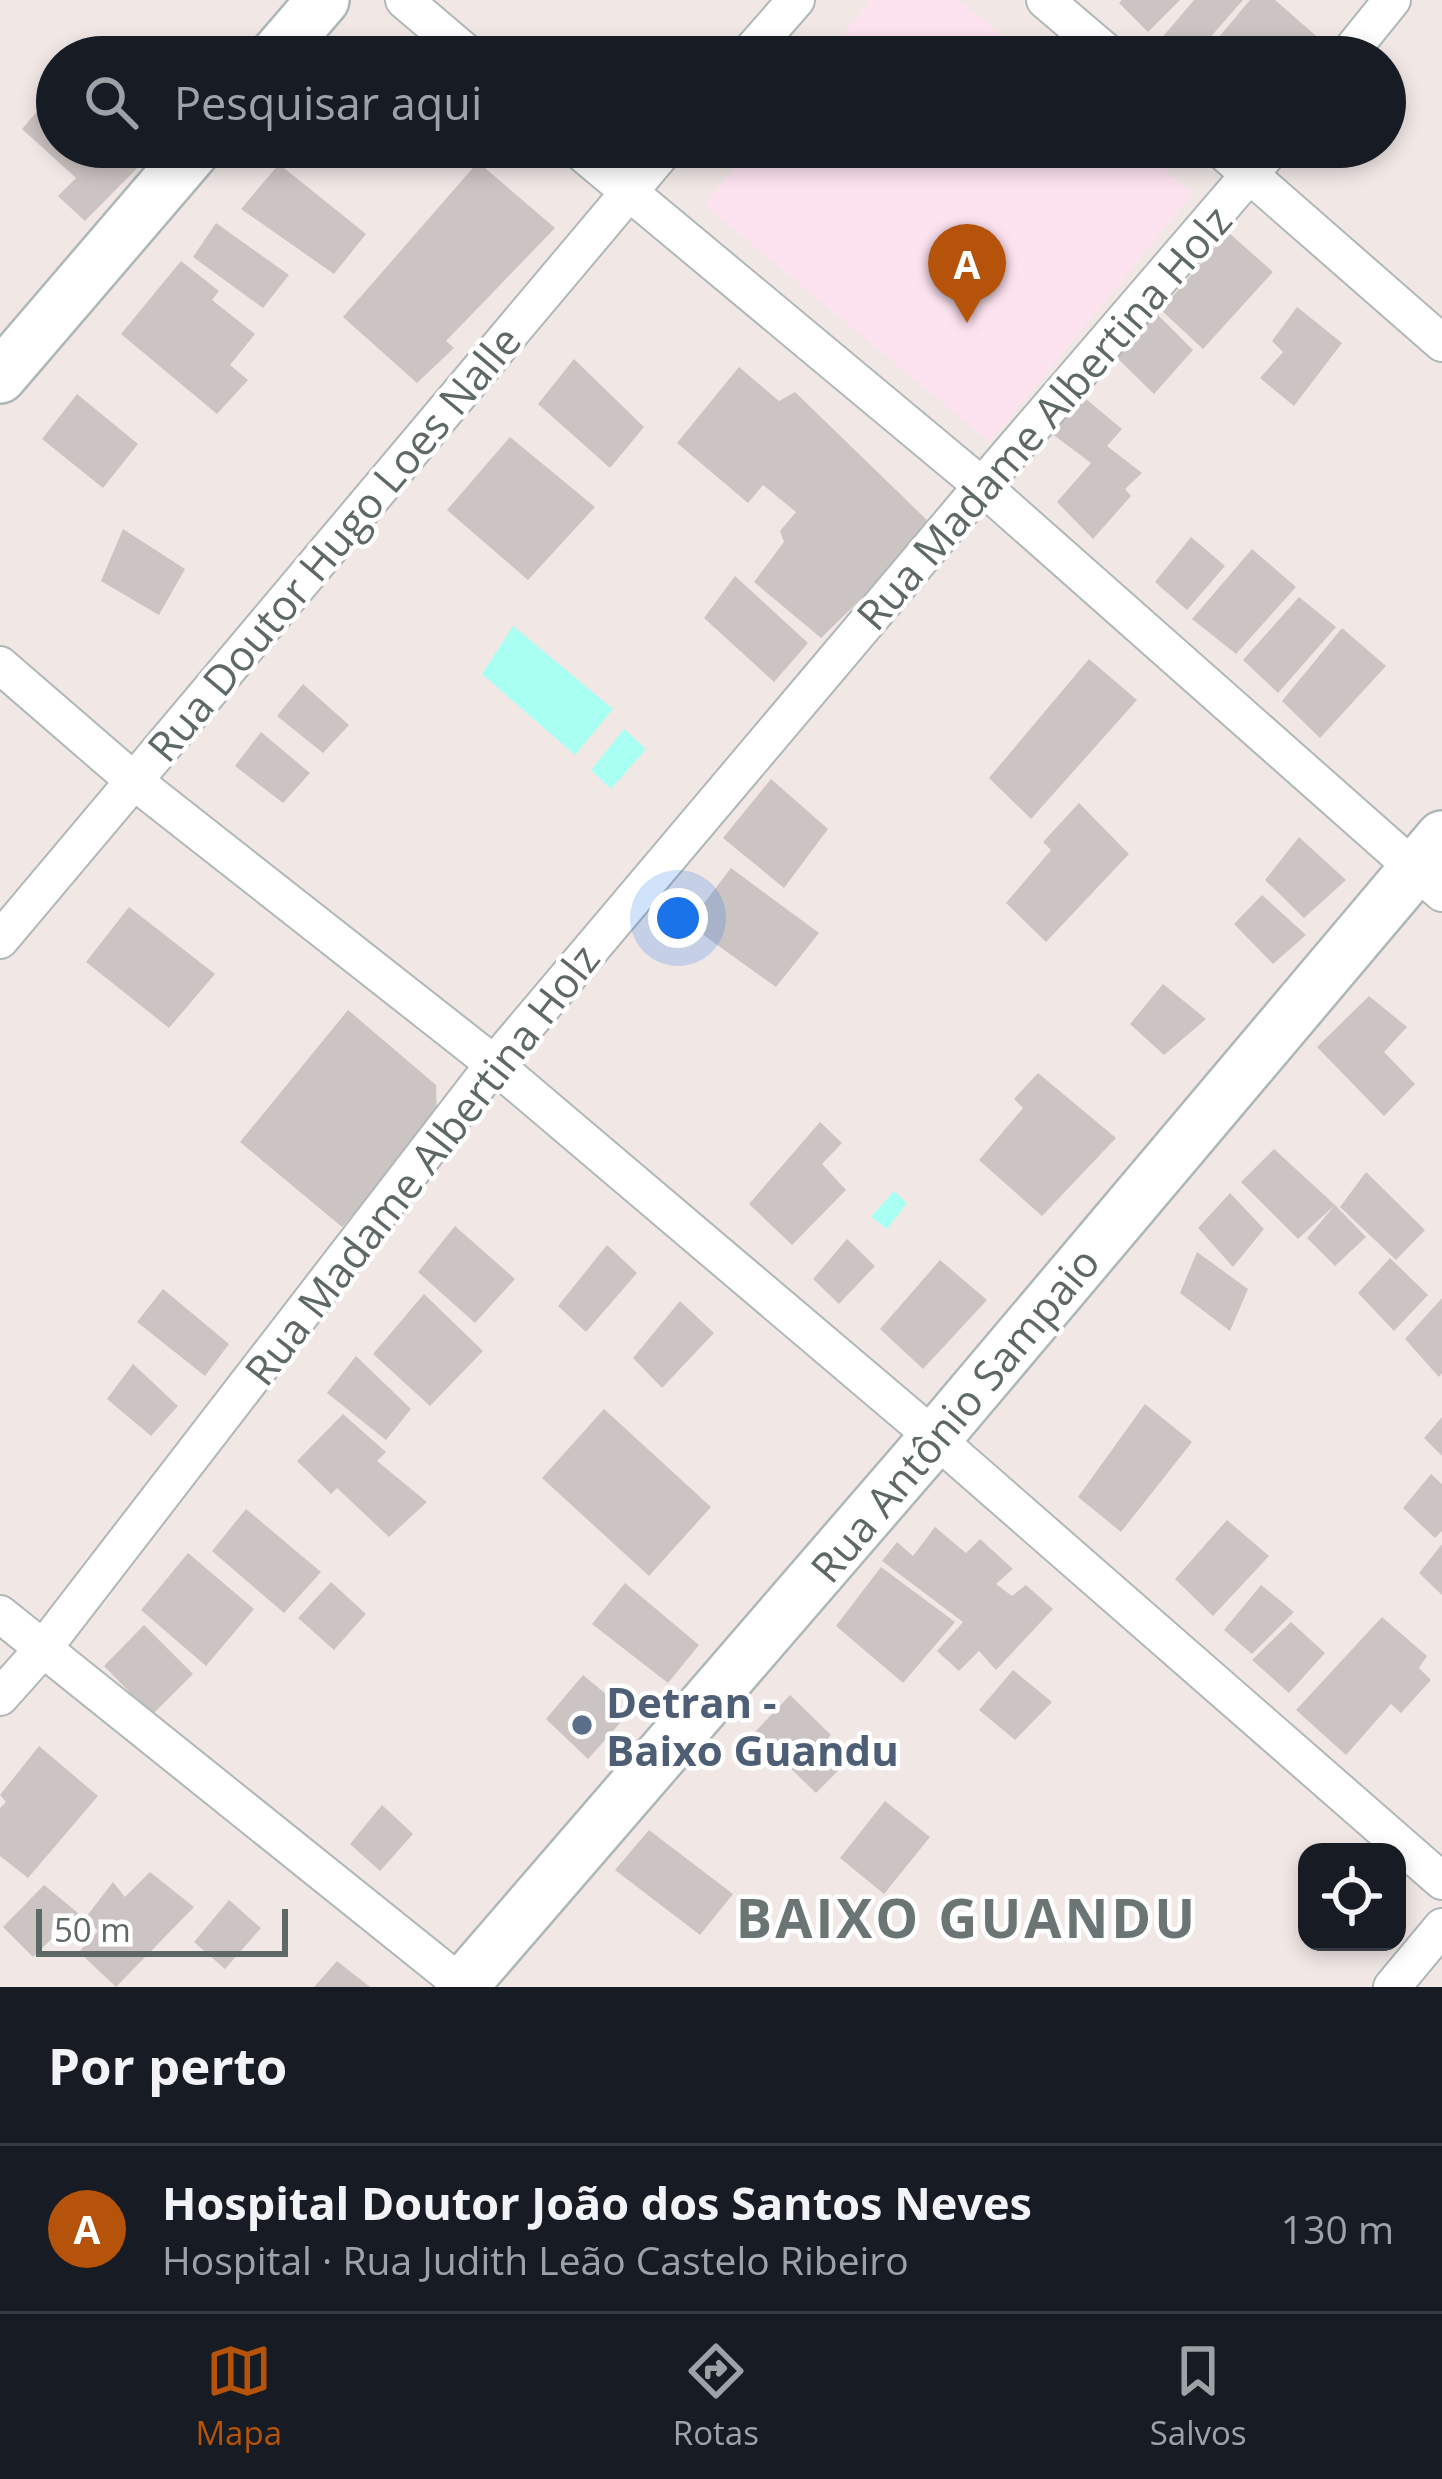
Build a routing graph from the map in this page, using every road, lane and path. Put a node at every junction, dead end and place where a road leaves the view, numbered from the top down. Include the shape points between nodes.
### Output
1 (323, 0) edge
2 (404, 0) edge
3 (796, 0) edge
4 (1045, 0) edge
5 (1392, 0) edge
6 (292, 36) edge
7 (446, 36) edge
8 (764, 36) edge
9 (1087, 36) edge
10 (1363, 36) edge
11 (179, 168) edge
12 (600, 168) edge
13 (649, 168) edge
14 (1256, 168) edge
15 (1269, 168) edge
16 (628, 192) junction
17 (1442, 343) edge
18 (0, 377) edge
19 (982, 486) junction
20 (0, 665) edge
21 (134, 781) junction
22 (1433, 867) edge
23 (0, 940) edge
24 (494, 1064) junction
25 (935, 1438) junction
26 (0, 1614) edge
27 (42, 1650) junction
28 (0, 1697) edge
29 (1442, 1881) edge
30 (1442, 1928) edge
31 (463, 1986) edge
32 (1392, 1987) edge

1 - 6 street
2 - 7 street
3 - 8 street
4 - 9 street
5 - 10 street
11 - 18 street
12 - 16 street
13 - 16 street, Rua Doutor Hugo Loes Nalle
14 - 19 street, Rua Madame Albertina Holz
15 - 17 street
16 - 19 street
16 - 21 street, Rua Doutor Hugo Loes Nalle
19 - 22 street
19 - 24 street, Rua Madame Albertina Holz
20 - 21 street
21 - 23 street, Rua Doutor Hugo Loes Nalle
21 - 24 street
22 - 25 street, Rua Antônio Sampaio
24 - 25 street
24 - 27 street, Rua Madame Albertina Holz
25 - 29 street
25 - 31 street, Rua Antônio Sampaio
26 - 27 street
27 - 28 street, Rua Madame Albertina Holz
27 - 31 street
30 - 32 street

